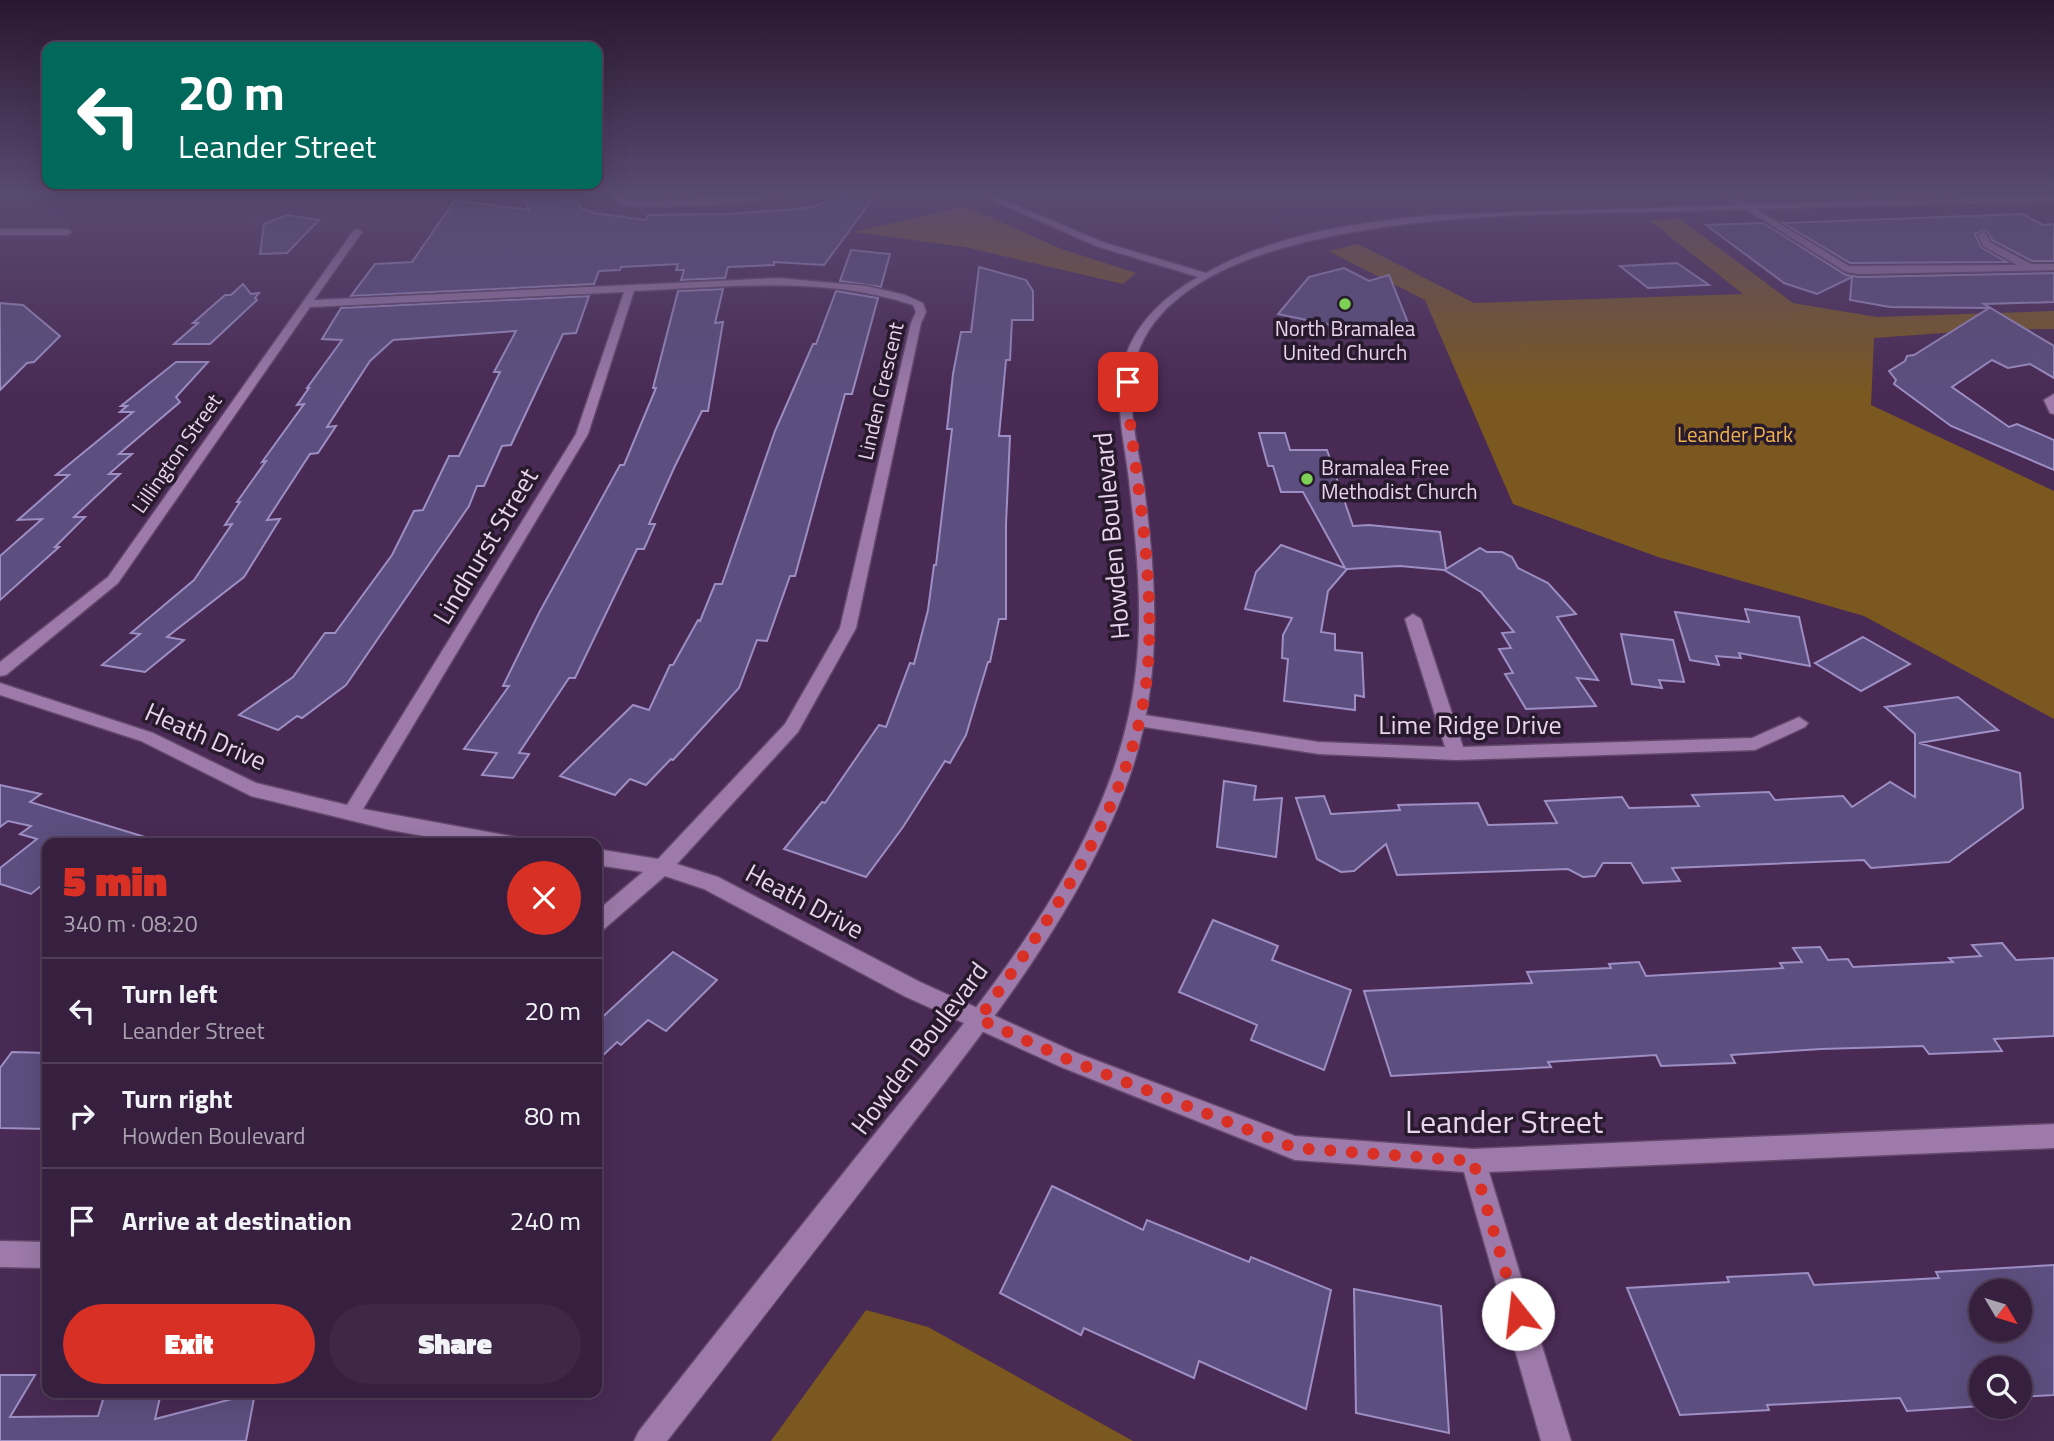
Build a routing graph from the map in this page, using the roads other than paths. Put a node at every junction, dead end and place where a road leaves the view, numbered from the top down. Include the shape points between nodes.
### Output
1 (337, 260) edge
2 (1153, 260) edge
3 (1249, 260) edge
4 (1832, 260) edge
5 (2016, 260) edge
6 (2054, 267) edge
7 (2030, 268) junction
8 (1208, 277) junction
9 (630, 289) junction
10 (306, 304) junction
11 (2054, 398) edge
12 (2054, 410) edge
13 (1413, 619) dead end
14 (0, 671) edge
15 (0, 689) edge
16 (1138, 720) junction
17 (1799, 723) dead end
18 (1456, 754) junction
19 (351, 814) junction
20 (483, 838) edge
21 (602, 858) edge
22 (662, 867) junction
23 (602, 919) edge
24 (979, 1019) junction
25 (2054, 1136) edge
26 (1473, 1161) junction
27 (0, 1254) edge
28 (42, 1255) edge
29 (649, 1441) edge
30 (1556, 1441) edge

1 - 10 street, Lillington Street
2 - 8 street
3 - 8 street, Howden Boulevard
4 - 7 street via 1859,271
5 - 7 street
6 - 7 street
8 - 16 street, Howden Boulevard via 1182,290 1153,319 1133,349 1129,367 1127,396 1149,622 1147,677
9 - 10 street, Linden Crescent
9 - 19 street, Lindhurst Street via 582,434
9 - 22 street, Linden Crescent via 812,283 897,295 918,303 921,312 848,628 792,728
10 - 14 street, Lillington Street via 113,580
11 - 12 street via 2050,400
13 - 18 street
15 - 19 street, Heath Drive via 147,737 251,789
16 - 18 street, Lime Ridge Drive via 1320,748
16 - 24 street, Howden Boulevard via 1120,779 1088,852 1046,925
17 - 18 street, Lime Ridge Drive via 1755,744
19 - 20 street, Heath Drive
21 - 22 street, Heath Drive
22 - 23 street
22 - 24 street, Heath Drive via 710,883
24 - 26 street, Leander Street via 1069,1060 1295,1148
24 - 29 street, Howden Boulevard
25 - 26 street, Leander Street
26 - 30 street
27 - 28 street

